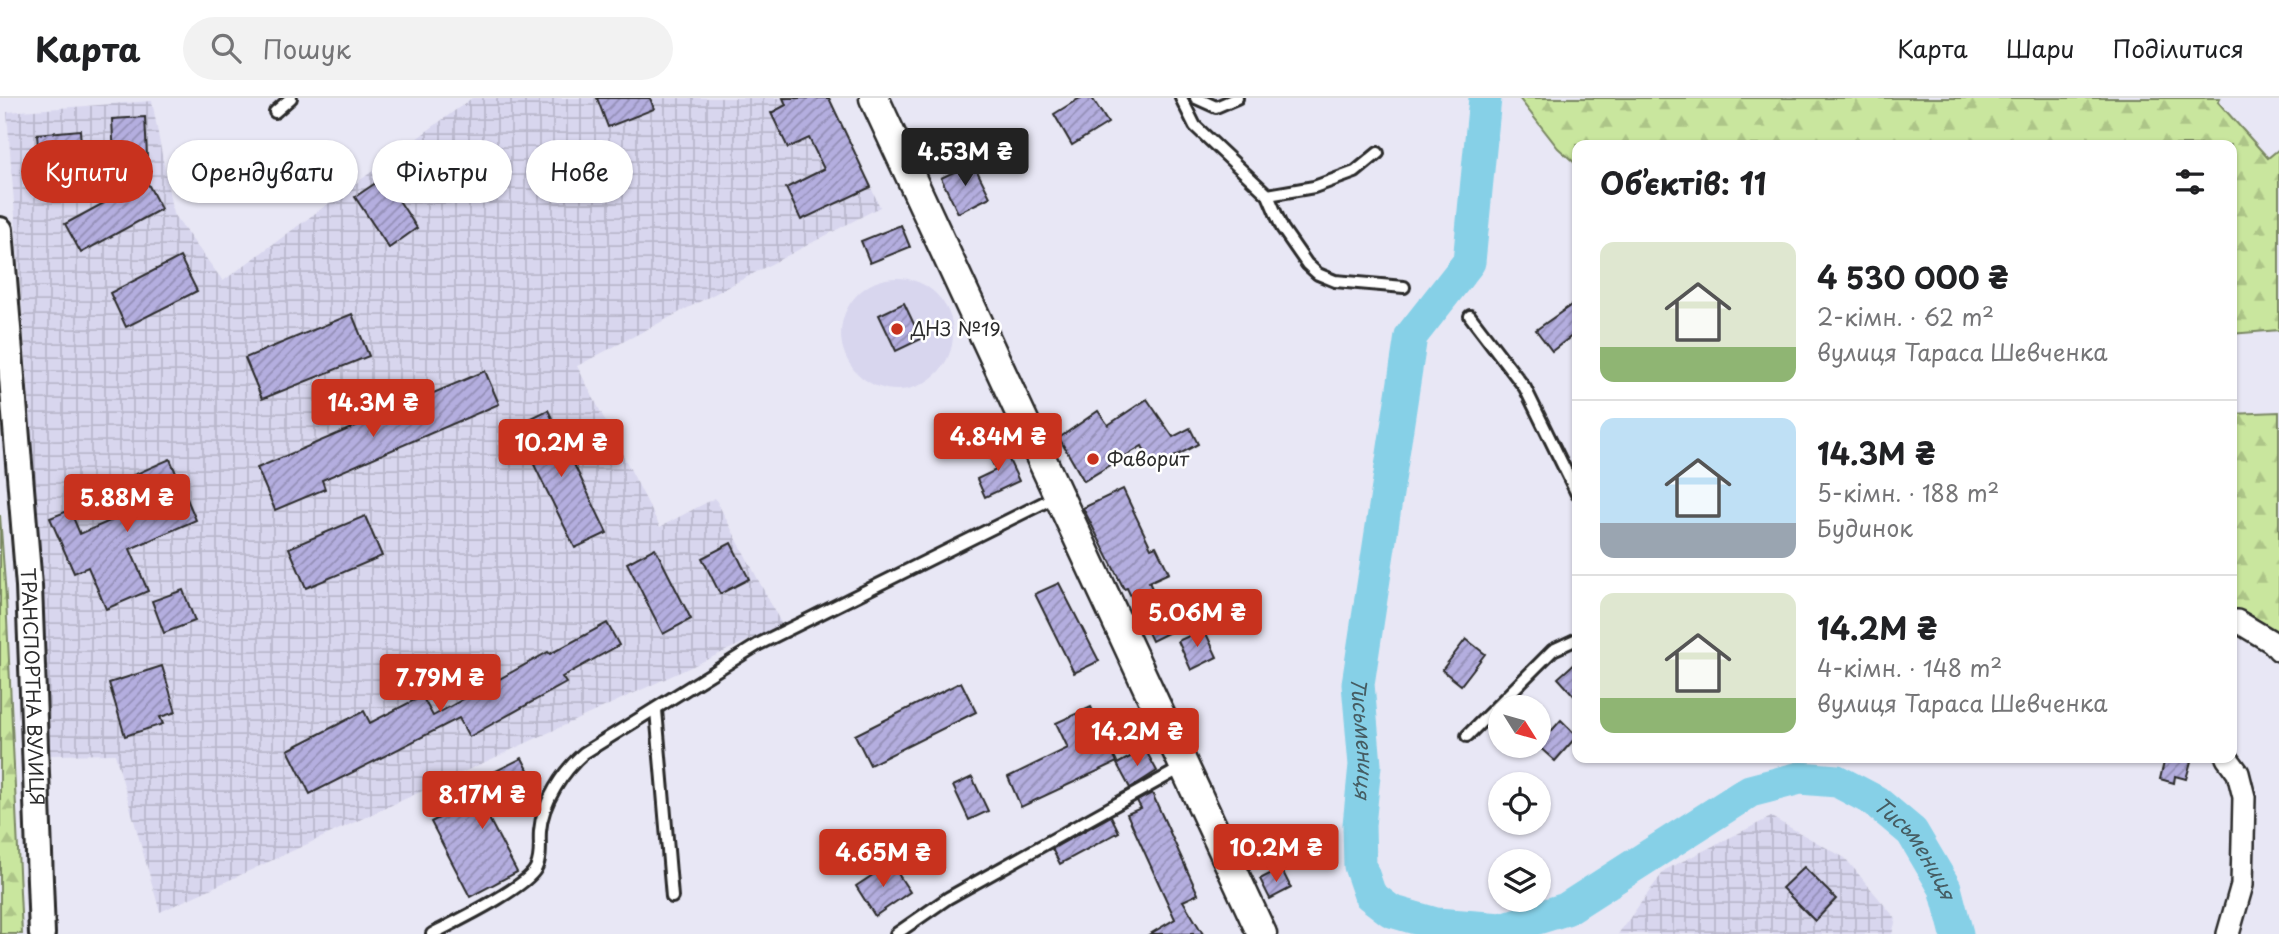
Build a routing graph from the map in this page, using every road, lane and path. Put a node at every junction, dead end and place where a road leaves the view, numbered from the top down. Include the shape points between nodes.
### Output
1 (291, 98) edge
2 (874, 98) edge
3 (1181, 98) edge
4 (1196, 98) edge
5 (1237, 98) edge
6 (275, 112) dead end
7 (1378, 153) dead end
8 (1268, 195) junction
9 (0, 230) edge
10 (1404, 287) dead end
11 (1469, 316) dead end
12 (1572, 484) edge
13 (1059, 494) junction
14 (2237, 621) edge
15 (1572, 641) edge
16 (2279, 650) edge
17 (656, 710) junction
18 (1467, 736) dead end
19 (2230, 763) edge
20 (1184, 766) junction
21 (672, 897) dead end
22 (41, 934) edge
23 (432, 934) edge
24 (896, 934) edge
25 (1262, 934) edge
26 (2228, 934) edge

1 - 6 lane
2 - 13 main road
3 - 8 lane via 1195,126
4 - 5 lane via 1216,107
7 - 8 lane via 1355,172 1314,187
8 - 10 lane via 1282,228 1318,274 1335,281
9 - 22 street, ТРАНСПОРТНА ВУЛИЦЯ via 29,586
11 - 12 lane via 1525,388
13 - 17 lane via 759,644
13 - 20 main road
14 - 16 street
15 - 18 lane via 1553,650
17 - 21 lane
17 - 23 lane via 570,765 551,796 540,829 537,868 525,882
19 - 26 street via 2244,797 2242,885
20 - 24 lane via 948,898
20 - 25 main road

